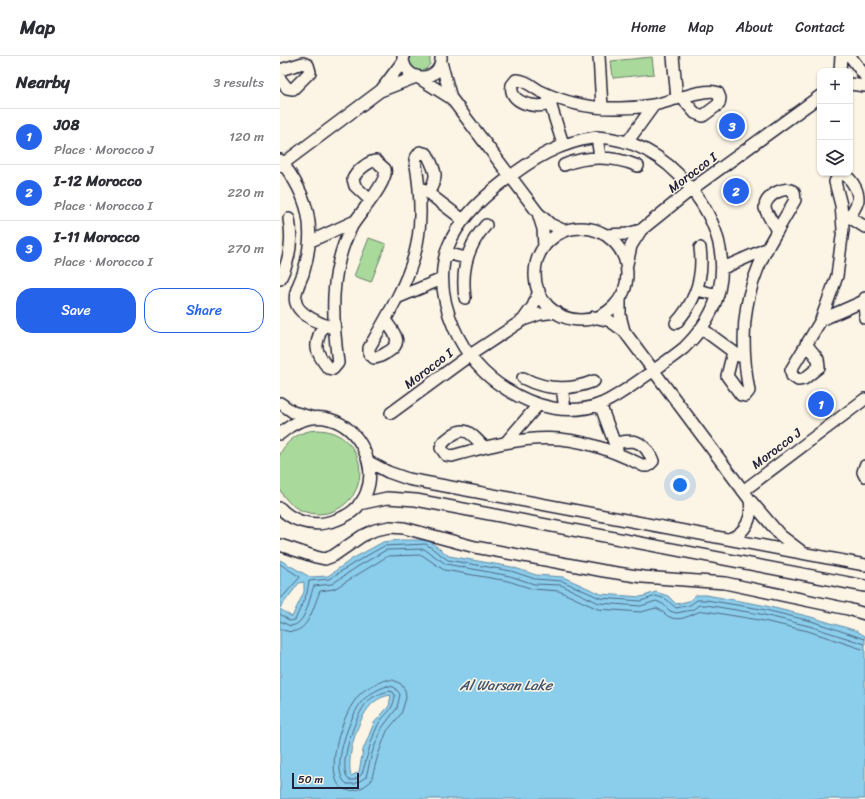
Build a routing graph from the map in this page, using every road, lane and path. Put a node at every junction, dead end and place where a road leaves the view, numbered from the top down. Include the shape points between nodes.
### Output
1 (599, 56) edge
2 (673, 56) edge
3 (841, 56) edge
4 (850, 56) edge
5 (403, 58) edge
6 (442, 58) edge
7 (840, 68) edge
8 (280, 70) edge
9 (865, 76) edge
10 (418, 77) junction
11 (280, 80) edge
12 (853, 84) edge
13 (865, 86) edge
14 (380, 91) junction
15 (451, 98) junction
16 (817, 98) edge
17 (654, 105) junction
18 (602, 108) junction
19 (597, 137) junction
20 (628, 141) junction
21 (564, 144) junction
22 (600, 157) junction
23 (281, 163) edge
24 (564, 165) dead end
25 (638, 166) dead end
26 (510, 176) junction
27 (692, 189) junction
28 (370, 200) dead end
29 (538, 213) junction
30 (289, 219) dead end
31 (462, 219) junction
32 (355, 222) junction
33 (486, 225) dead end
34 (865, 228) edge
35 (641, 230) junction
36 (565, 231) junction
37 (777, 231) dead end
38 (605, 235) junction
39 (311, 241) junction
40 (544, 247) junction
41 (700, 248) dead end
42 (766, 250) junction
43 (446, 254) junction
44 (466, 258) junction
45 (287, 263) junction
46 (626, 265) junction
47 (305, 268) junction
48 (723, 268) junction
49 (280, 279) edge
50 (442, 279) junction
51 (539, 290) junction
52 (697, 290) junction
53 (718, 295) junction
54 (399, 297) junction
55 (465, 298) dead end
56 (620, 298) junction
57 (865, 299) edge
58 (557, 312) junction
59 (594, 318) junction
60 (865, 318) edge
61 (385, 320) dead end
62 (523, 320) junction
63 (820, 320) junction
64 (676, 323) dead end
65 (701, 328) junction
66 (624, 331) junction
67 (806, 344) dead end
68 (733, 352) junction
69 (470, 355) junction
70 (743, 358) junction
71 (654, 370) junction
72 (523, 378) dead end
73 (594, 381) dead end
74 (562, 388) junction
75 (865, 399) edge
76 (280, 403) edge
77 (600, 404) junction
78 (538, 405) junction
79 (565, 409) junction
80 (391, 413) dead end
81 (316, 419) junction
82 (280, 434) edge
83 (507, 441) junction
84 (484, 447) dead end
85 (369, 462) junction
86 (865, 466) edge
87 (865, 476) edge
88 (743, 491) junction
89 (750, 500) junction
90 (359, 504) junction
91 (281, 510) edge
92 (729, 540) junction
93 (280, 545) edge
94 (806, 554) junction
95 (865, 565) edge
96 (865, 586) edge
97 (865, 614) edge

1 - 18 street
2 - 17 street via 680,98
3 - 7 street
4 - 9 street
5 - 10 street via 406,69
5 - 14 street
6 - 10 street via 435,73
6 - 15 street
8 - 11 street via 303,64 308,65 310,72 292,89 287,88
10 - 14 street
10 - 15 street
12 - 13 street
14 - 23 street
15 - 26 street
16 - 27 street, Morocco I
17 - 18 street
17 - 20 street
18 - 21 street via 548,99
19 - 20 street
19 - 21 street
19 - 22 street
20 - 27 street via 661,158
21 - 26 street via 542,154
22 - 24 street via 581,159
22 - 25 street
23 - 39 street via 298,188 306,206
26 - 29 street
26 - 31 street via 476,203
27 - 35 street, Morocco I
27 - 48 street via 713,223 720,244
28 - 32 street
29 - 36 street via 550,224
29 - 40 street
30 - 45 street via 291,246
31 - 43 street
31 - 54 street via 424,190 414,263
32 - 39 street
32 - 47 street via 343,248 335,278 328,326 301,310 296,303 295,294
33 - 44 street via 474,240
34 - 63 street via 846,215 833,291
35 - 38 street, Morocco I via 627,234
35 - 46 street, Morocco I via 631,246
36 - 38 street via 584,228
36 - 40 street
37 - 42 street
38 - 46 street via 621,251
39 - 47 street
40 - 51 street via 537,264
41 - 52 street via 701,271
42 - 48 street
42 - 70 street via 748,298 743,325
43 - 44 street
43 - 50 street
44 - 55 street via 463,278
45 - 47 street
45 - 49 street
46 - 56 street via 626,282
48 - 53 street
50 - 54 street
50 - 69 street via 450,318
51 - 58 street via 546,303
51 - 62 street, Morocco I via 533,306
52 - 53 street
52 - 64 street via 686,312
53 - 65 street
54 - 61 street
56 - 59 street via 606,312
56 - 66 street via 620,315
57 - 60 street
57 - 63 street
58 - 59 street via 575,319
58 - 62 street, Morocco I
59 - 66 street via 610,321
62 - 69 street, Morocco I
63 - 67 street
65 - 68 street
65 - 71 street via 675,355
66 - 71 street
68 - 70 street
68 - 70 street via 727,376 741,395 745,396 749,391
69 - 78 street via 500,386
69 - 80 street, Morocco I
71 - 77 street
71 - 88 street
72 - 74 street via 537,384
73 - 74 street via 581,386
74 - 79 street
75 - 88 street, Morocco J
76 - 81 street via 293,412
77 - 79 street
77 - 83 street via 616,448 562,438 525,438
78 - 79 street
78 - 83 street
81 - 82 street via 297,423
81 - 85 street via 335,422 352,432 363,446
83 - 84 street
85 - 90 street via 368,484
85 - 92 street via 408,479
86 - 87 street
88 - 89 street
89 - 92 street via 751,512 747,524 740,534
89 - 94 street via 780,535
90 - 91 street via 342,517 322,524 300,521
90 - 96 street via 387,498 416,500
92 - 94 street
93 - 97 street via 325,559 376,530 404,528 475,547 573,566 643,577 725,583
94 - 95 street

